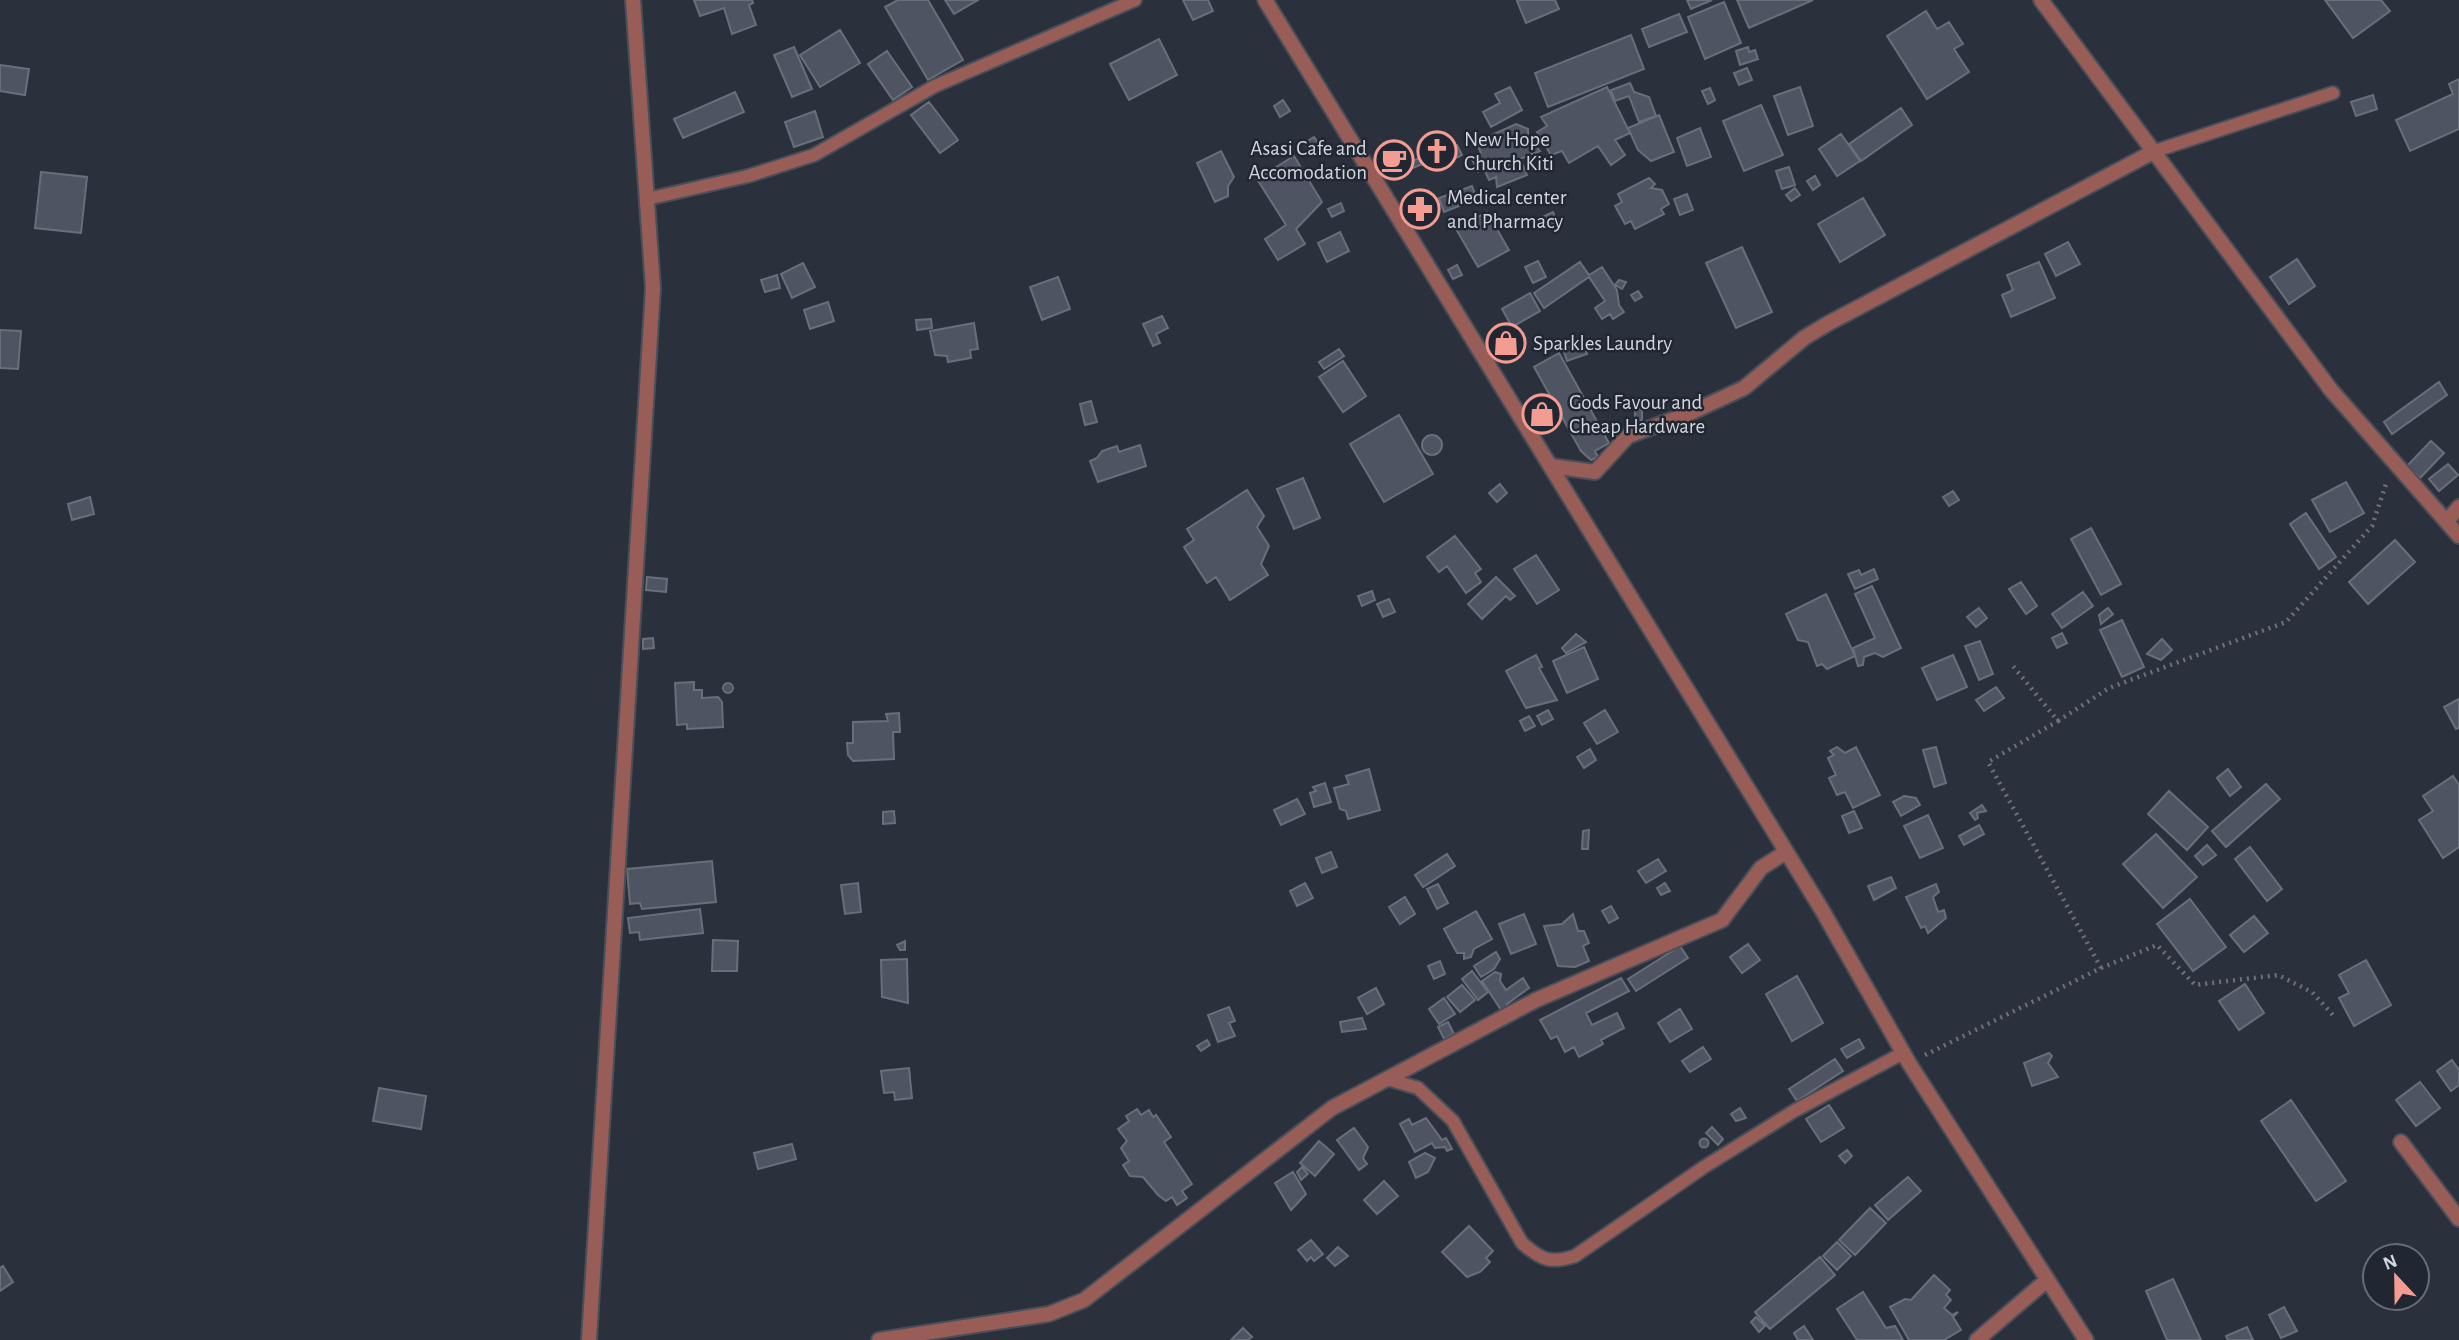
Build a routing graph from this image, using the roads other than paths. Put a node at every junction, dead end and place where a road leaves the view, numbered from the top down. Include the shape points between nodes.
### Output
1 (634, 0) edge
2 (1135, 0) edge
3 (1265, 0) edge
4 (2041, 0) edge
5 (2333, 93) dead end
6 (2155, 151) junction
7 (647, 199) junction
8 (1551, 466) junction
9 (2459, 507) edge
10 (2448, 520) junction
11 (2459, 536) edge
12 (1786, 852) junction
13 (1906, 1058) junction
14 (1387, 1079) junction
15 (2402, 1142) dead end
16 (2459, 1220) edge
17 (2047, 1280) junction
18 (589, 1340) edge
19 (878, 1340) edge
20 (1976, 1340) edge
21 (2086, 1340) edge

1 - 7 street
2 - 7 lane via 935,86 814,155
3 - 8 street
4 - 6 street
5 - 6 lane
6 - 8 street via 1827,324 1744,388 1628,436 1595,472
6 - 10 street via 2331,390
7 - 18 street via 653,288
8 - 12 street
9 - 10 street
10 - 11 street
12 - 13 street
12 - 14 street via 1761,867 1722,920 1536,1000
13 - 14 lane via 1794,1111 1575,1256 1557,1262 1539,1258 1522,1243 1453,1121 1418,1088
13 - 17 street
14 - 19 street via 1332,1108 1084,1300 1049,1314
15 - 16 street
17 - 20 street
17 - 21 street

